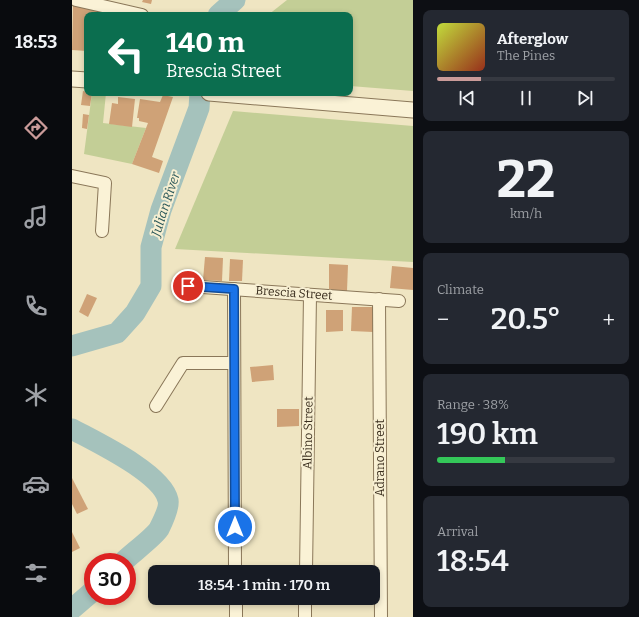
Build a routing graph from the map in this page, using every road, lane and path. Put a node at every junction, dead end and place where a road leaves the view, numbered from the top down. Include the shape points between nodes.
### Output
1 (76, 0) edge
2 (129, 12) edge
3 (72, 79) edge
4 (84, 80) edge
5 (240, 96) edge
6 (413, 110) edge
7 (72, 176) edge
8 (102, 231) dead end
9 (188, 286) dead end
10 (234, 289) junction
11 (310, 295) junction
12 (379, 299) junction
13 (399, 301) dead end
14 (234, 363) junction
15 (156, 406) dead end
16 (235, 565) edge
17 (306, 565) edge
18 (236, 605) edge
19 (305, 605) edge
20 (236, 617) edge
21 (305, 617) edge
22 (380, 617) edge

1 - 2 street
3 - 4 street
5 - 6 street
7 - 8 street via 105,183
9 - 10 street, Brescia Street
10 - 11 street, Brescia Street
10 - 14 street
11 - 12 street, Brescia Street
11 - 17 street, Albino Street
12 - 13 street, Brescia Street
12 - 22 street, Adrano Street
14 - 15 street via 183,363
14 - 16 street
18 - 20 street
19 - 21 street

